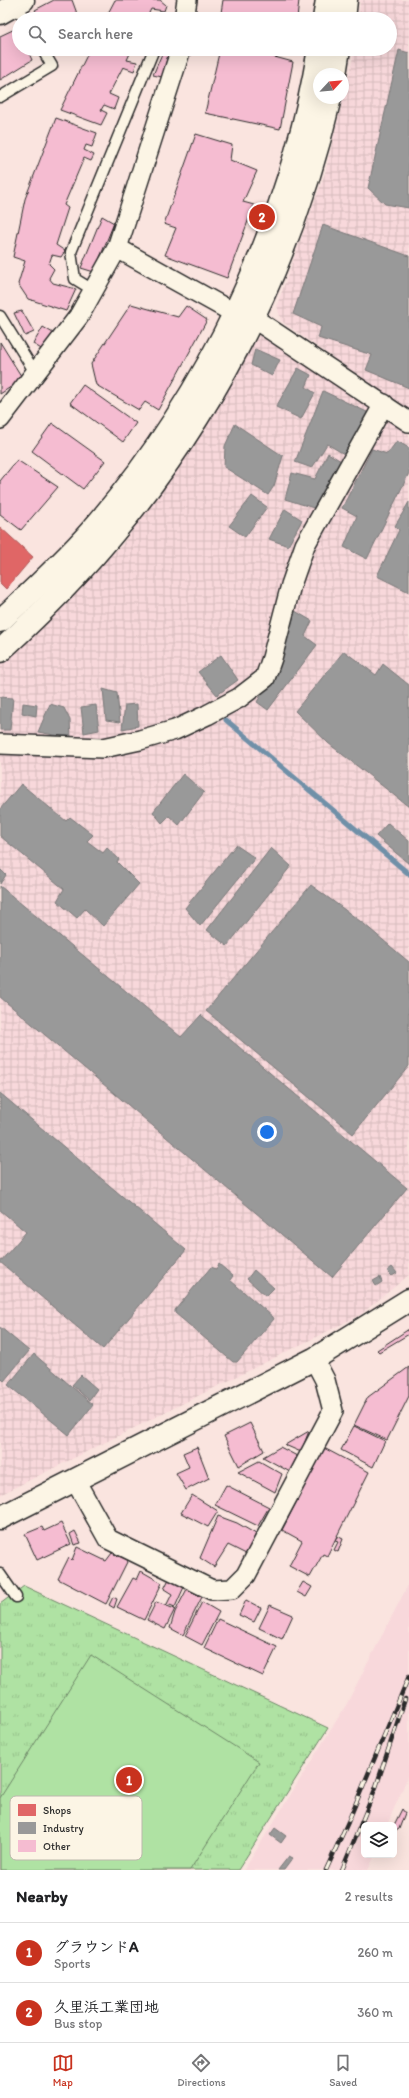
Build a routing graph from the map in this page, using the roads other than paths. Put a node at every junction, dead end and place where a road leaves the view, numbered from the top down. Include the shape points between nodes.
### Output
1 (187, 0) edge
2 (327, 0) edge
3 (346, 0) edge
4 (185, 12) edge
5 (325, 12) edge
6 (345, 12) edge
7 (46, 56) edge
8 (151, 56) edge
9 (179, 56) edge
10 (318, 56) edge
11 (338, 56) edge
12 (336, 68) edge
13 (0, 96) edge
14 (328, 104) edge
15 (117, 248) junction
16 (93, 290) junction
17 (0, 316) edge
18 (244, 316) junction
19 (36, 374) junction
20 (384, 404) junction
21 (0, 419) edge
22 (409, 422) edge
23 (0, 621) edge
24 (0, 651) edge
25 (0, 744) edge
26 (409, 1300) edge
27 (314, 1359) junction
28 (75, 1480) junction
29 (0, 1518) edge
30 (0, 1574) edge
31 (16, 1597) dead end

1 - 4 street
2 - 5 street
3 - 6 street
7 - 13 lane via 52,66
8 - 16 lane via 71,252 75,279
9 - 15 street
10 - 18 street via 287,181
11 - 12 street
14 - 18 street via 296,218 279,261
15 - 16 street
15 - 18 street
16 - 19 street via 79,316
17 - 19 lane
18 - 20 street
18 - 23 street via 202,373 179,412 125,489 90,532
18 - 24 street via 218,386 170,460 79,575
19 - 21 street
20 - 22 street
20 - 25 street via 305,546 264,678 239,698 207,715 175,730 140,740 103,748
26 - 27 street
27 - 28 street
27 - 28 street via 325,1380 333,1411 246,1575 232,1589 212,1590 108,1539
28 - 29 street
30 - 31 lane

